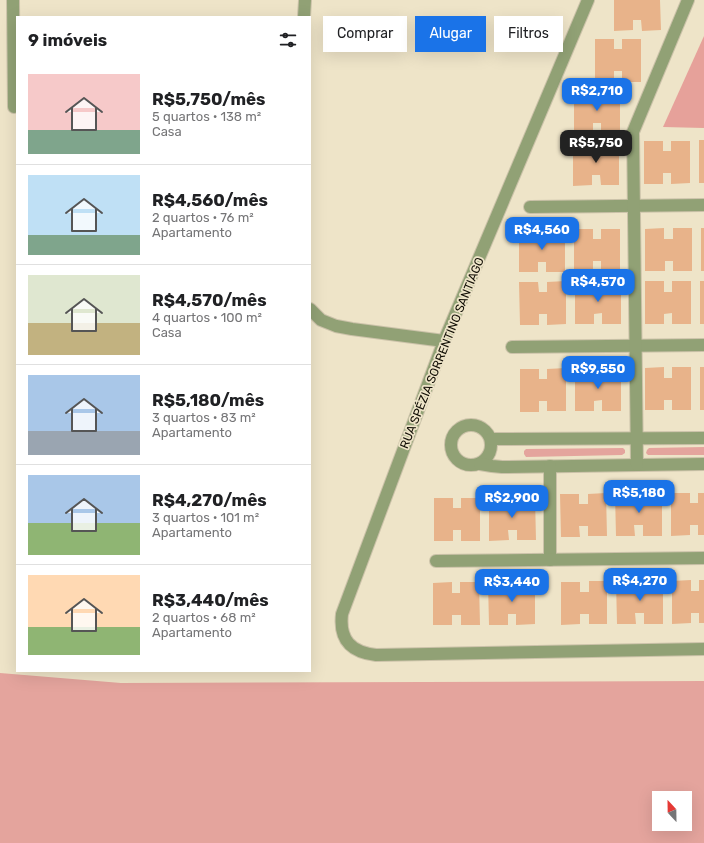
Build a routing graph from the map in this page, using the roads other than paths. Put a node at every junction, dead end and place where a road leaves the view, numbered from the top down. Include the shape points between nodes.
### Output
1 (13, 0) edge
2 (305, 0) edge
3 (588, 0) edge
4 (688, 0) edge
5 (304, 16) edge
6 (14, 107) dead end
7 (704, 205) edge
8 (634, 206) junction
9 (530, 207) dead end
10 (311, 310) edge
11 (444, 342) junction
12 (636, 345) junction
13 (704, 345) edge
14 (512, 347) dead end
15 (704, 438) edge
16 (491, 439) junction
17 (638, 439) junction
18 (480, 464) junction
19 (704, 464) edge
20 (637, 465) junction
21 (550, 466) junction
22 (704, 558) edge
23 (550, 560) junction
24 (436, 561) dead end
25 (704, 649) edge

1 - 6 street
2 - 5 street
3 - 11 street, RUA SPÉZIA SORRENTINO SANTIAGO
4 - 8 street via 633,132
7 - 8 street
8 - 9 street
8 - 12 street
10 - 11 street via 321,320 336,326
11 - 25 street, RUA SPÉZIA SORRENTINO SANTIAGO via 342,614 341,627 349,644 365,654 376,655
12 - 13 street
12 - 14 street
12 - 17 street
15 - 17 street
16 - 17 street
16 - 18 street via 490,453
16 - 18 street via 483,428 469,424 456,431 452,437 450,444 454,457 466,465
17 - 20 street
18 - 21 street
19 - 20 street
20 - 21 street
21 - 23 street
22 - 23 street
23 - 24 street

